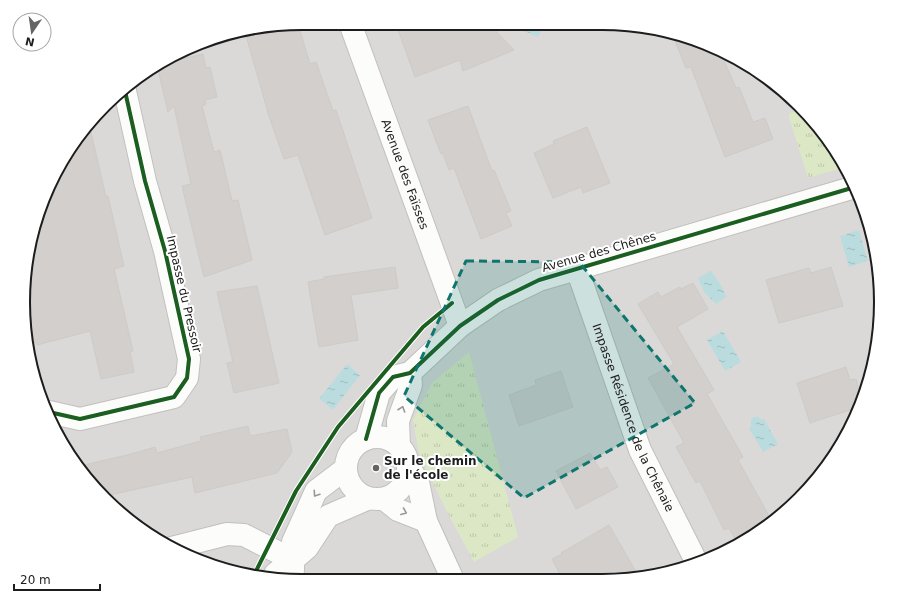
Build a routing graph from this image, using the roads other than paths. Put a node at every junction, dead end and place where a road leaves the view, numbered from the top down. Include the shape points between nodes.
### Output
1 (353, 30) edge
2 (125, 95) edge
3 (849, 189) edge
4 (577, 269) junction
5 (460, 326) junction
6 (410, 373) junction
7 (54, 413) edge
8 (366, 439) junction
9 (404, 456) junction
10 (345, 468) junction
11 (376, 499) junction
12 (426, 521) junction
13 (181, 546) edge
14 (694, 558) edge
15 (292, 569) edge
16 (279, 573) edge
17 (450, 574) edge

1 - 5 street, Avenue des Faïsses
2 - 7 street, Impasse du Pressoir via 145,181 166,251 189,359 187,378 174,397 80,419
3 - 4 street, Avenue des Chênes
4 - 5 street, Avenue des Chênes via 539,280 498,300
4 - 14 street, Impasse Résidence de la Chênaie via 640,450
5 - 6 street, Avenue des Chênes
6 - 8 street, Avenue des Chênes via 394,377 379,393
9 -> 6 street via 398,421 411,386
8 - 9 street via 375,437 392,440
8 - 10 street via 351,451
9 - 11 street via 408,474 405,483 396,493
9 - 12 street via 418,482
10 - 11 street via 347,478 358,494
10 -> 15 street via 316,491 293,542
11 -> 12 street
11 - 15 street via 328,516
12 - 17 street
13 - 15 street via 227,534 244,535
15 - 16 street

